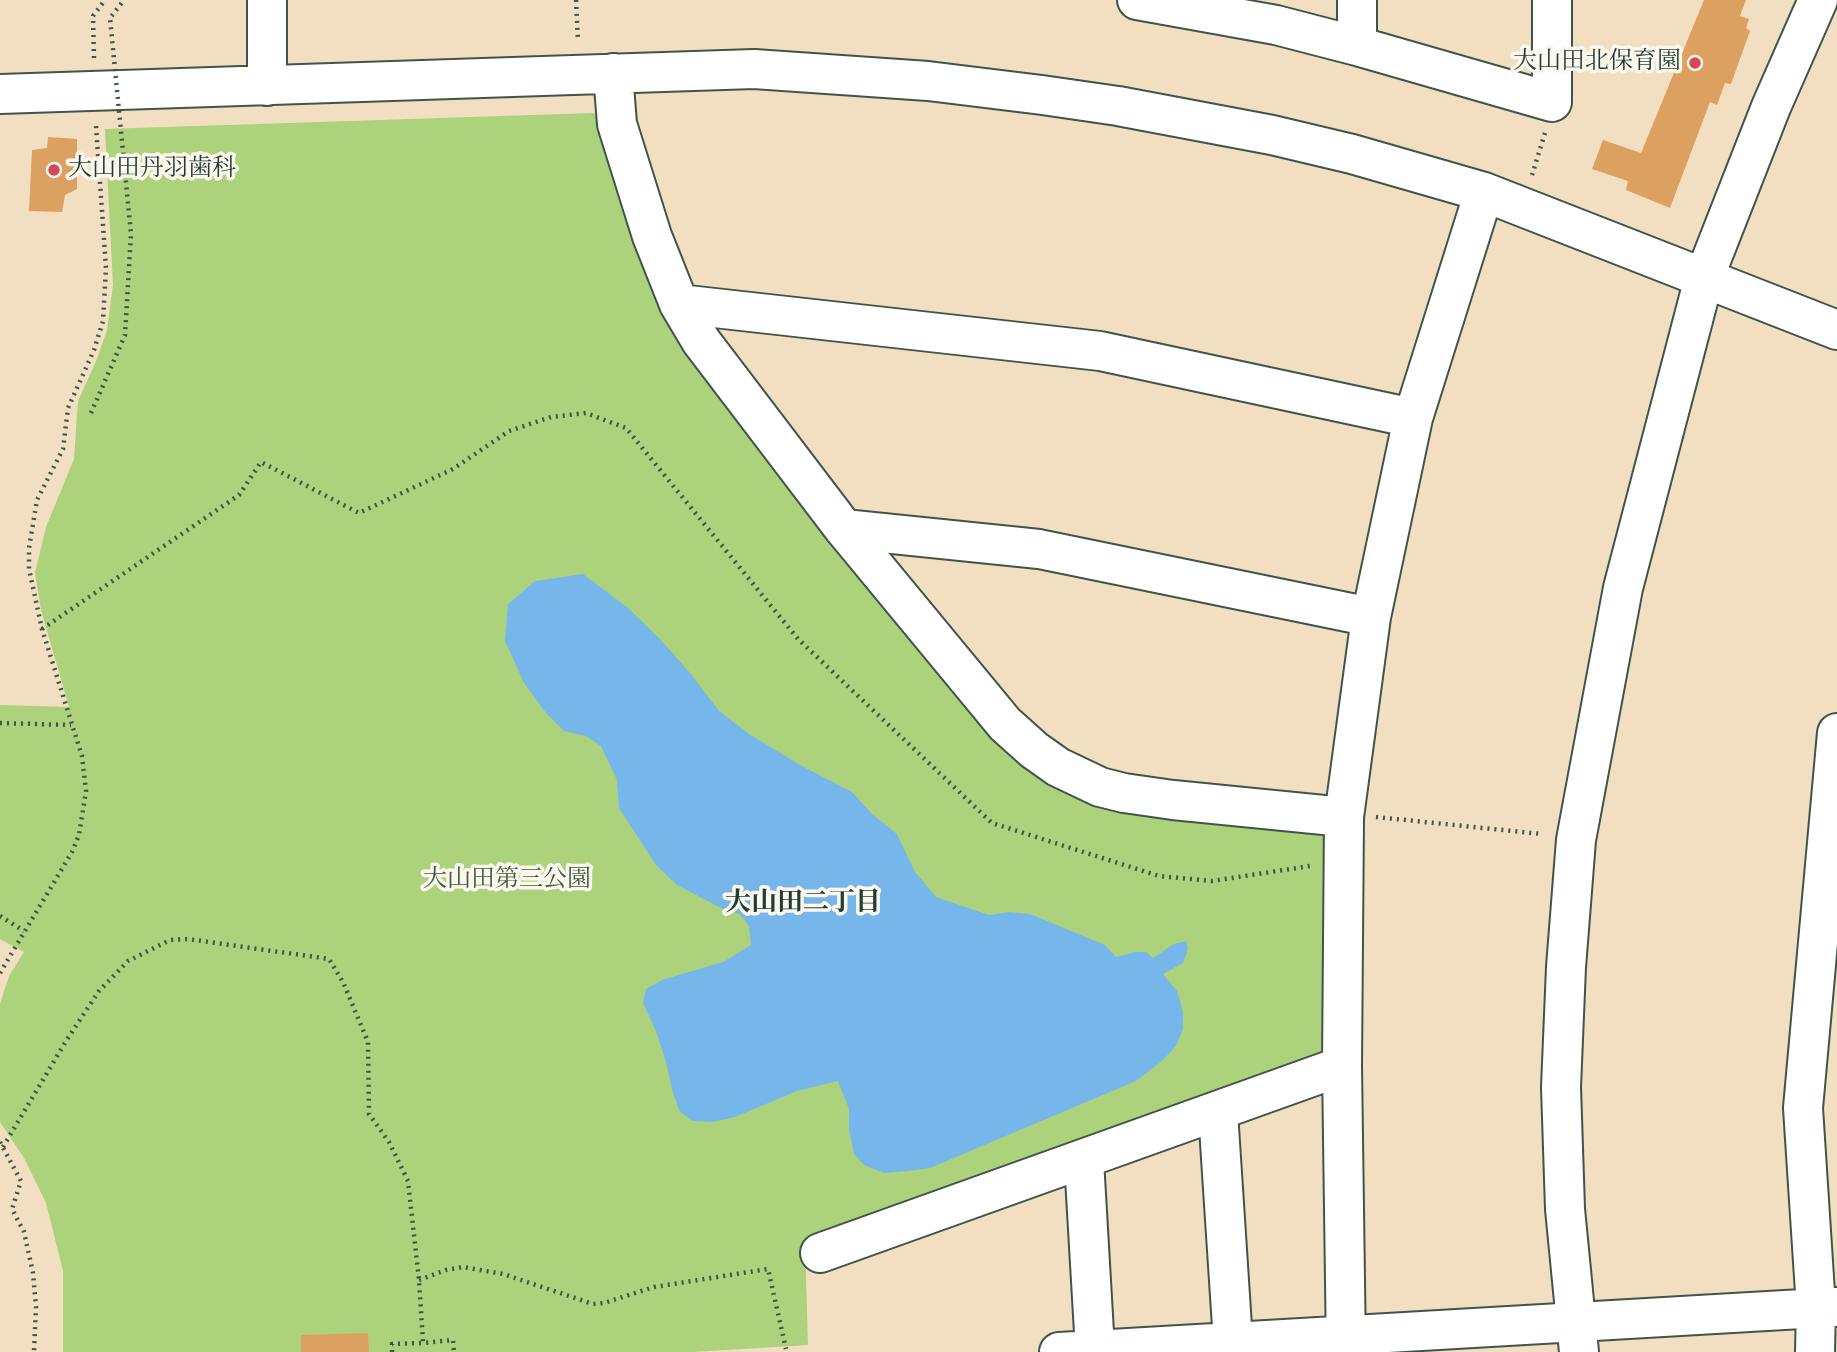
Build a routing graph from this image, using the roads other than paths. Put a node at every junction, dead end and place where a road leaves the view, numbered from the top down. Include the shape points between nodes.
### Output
1 (267, 0) edge
2 (1357, 0) edge
3 (1552, 0) edge
4 (1818, 0) edge
5 (1152, 1) edge
6 (1357, 46) junction
7 (589, 65) junction
8 (267, 86) junction
9 (0, 94) edge
10 (1485, 192) junction
11 (1704, 278) junction
12 (679, 304) junction
13 (1837, 330) edge
14 (1413, 418) junction
15 (844, 529) junction
16 (1371, 617) junction
17 (1837, 733) edge
18 (1344, 815) junction
19 (1342, 1066) junction
20 (1218, 1112) junction
21 (1083, 1160) junction
22 (820, 1253) dead end
23 (1827, 1307) edge
24 (1578, 1337) edge
25 (1233, 1342) junction
26 (1346, 1343) edge
27 (1077, 1351) edge
28 (1815, 1352) edge

1 - 8 street
2 - 6 street
3 - 6 street via 1552,102
4 - 11 street
5 - 6 street
7 - 8 street
7 - 10 street via 803,72 1042,95 1272,135
7 - 12 street via 617,124
8 - 9 street
10 - 11 street
10 - 14 street
11 - 13 street
11 - 24 street via 1623,588 1576,840 1561,1087 1565,1209
12 - 14 street via 1100,351
12 - 15 street via 701,341
14 - 16 street
15 - 16 street via 1038,549
15 - 18 street via 1005,724 1058,767 1124,793
16 - 18 street
17 - 23 street via 1803,1108
18 - 19 street
19 - 20 street
19 - 26 street
20 - 21 street
20 - 25 street
21 - 22 street
21 - 27 street
23 - 24 street
23 - 28 street
24 - 26 street
25 - 26 street
25 - 27 street

